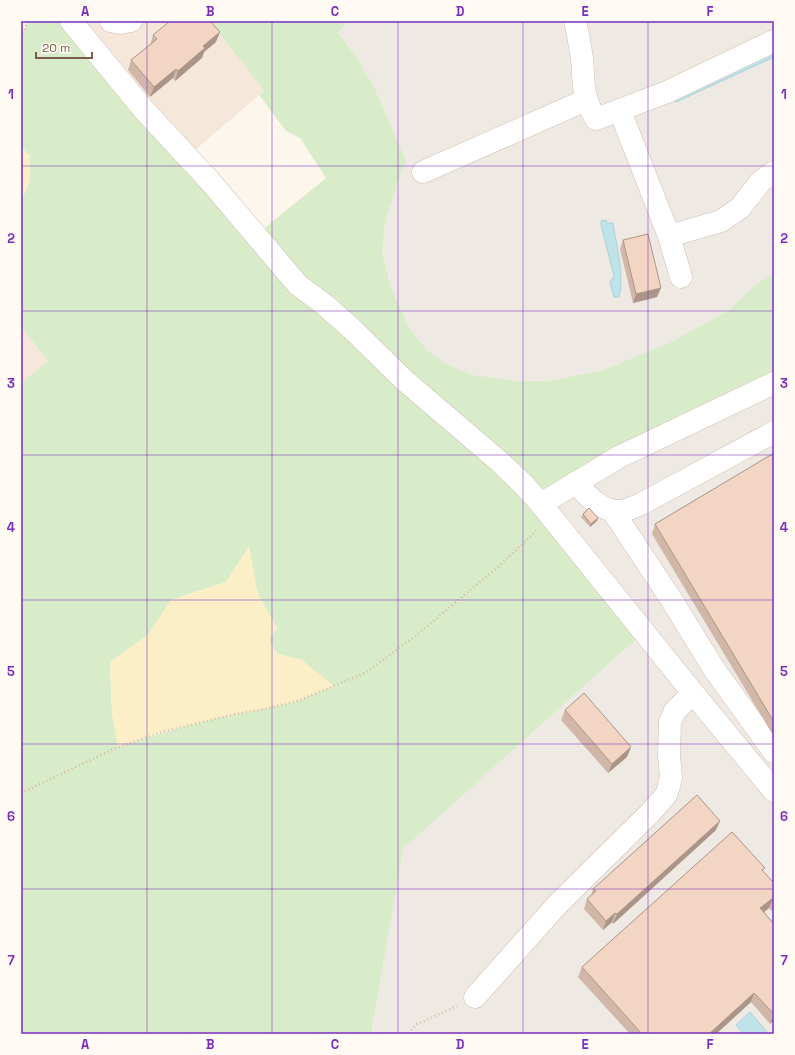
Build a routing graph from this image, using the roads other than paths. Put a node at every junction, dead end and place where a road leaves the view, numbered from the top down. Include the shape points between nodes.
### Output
1 (71, 21) edge
2 (111, 21) edge
3 (131, 21) edge
4 (576, 21) edge
5 (774, 41) edge
6 (586, 100) junction
7 (620, 110) junction
8 (423, 172) dead end
9 (774, 172) edge
10 (669, 236) junction
11 (680, 277) dead end
12 (774, 383) edge
13 (774, 432) edge
14 (575, 483) junction
15 (546, 510) junction
16 (612, 510) junction
17 (693, 693) junction
18 (774, 752) edge
19 (774, 791) edge
20 (475, 997) road end

1 - 15 lane via 144,110 298,285 352,328 404,380 500,462
2 - 3 lane
4 - 6 lane
5 - 7 lane via 667,92
6 - 7 lane via 596,119
6 - 8 lane
7 - 10 lane
9 - 10 lane via 761,180 740,208 721,221
10 - 11 lane
12 - 14 lane via 619,457
13 - 16 lane via 643,503 620,511
14 - 15 lane
14 - 16 lane via 592,499
15 - 17 lane
16 - 18 lane via 714,669
17 - 19 lane
17 - 20 lane via 675,711 670,722 670,786 666,795 557,905

